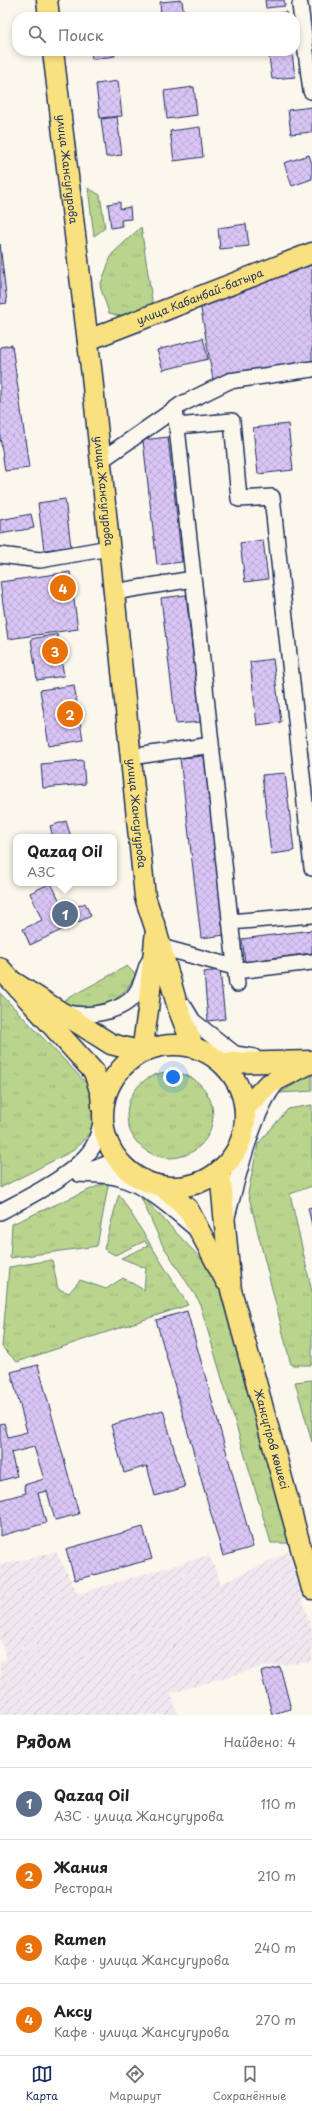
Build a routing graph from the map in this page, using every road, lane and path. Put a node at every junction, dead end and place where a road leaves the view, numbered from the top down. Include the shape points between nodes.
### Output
1 (47, 0) edge
2 (304, 3) edge
3 (48, 12) edge
4 (54, 56) edge
5 (311, 91) edge
6 (312, 253) edge
7 (88, 340) junction
8 (312, 369) edge
9 (175, 408) junction
10 (177, 426) junction
11 (100, 461) junction
12 (109, 548) junction
13 (0, 555) edge
14 (193, 579) junction
15 (114, 592) junction
16 (211, 745) junction
17 (305, 745) edge
18 (131, 757) junction
19 (312, 868) edge
20 (312, 915) edge
21 (230, 922) junction
22 (157, 941) junction
23 (312, 962) edge
24 (235, 967) junction
25 (0, 968) edge
26 (171, 981) junction
27 (15, 983) junction
28 (237, 984) dead end
29 (53, 1007) junction
30 (193, 1046) junction
31 (142, 1052) junction
32 (312, 1061) edge
33 (85, 1063) junction
34 (222, 1063) junction
35 (283, 1070) junction
36 (245, 1108) junction
37 (102, 1119) junction
38 (117, 1160) junction
39 (78, 1169) junction
40 (220, 1171) junction
41 (163, 1187) junction
42 (0, 1212) edge
43 (224, 1228) junction
44 (201, 1234) junction
45 (231, 1290) junction
46 (312, 1589) edge

1 - 3 main road
2 - 5 street
4 - 7 main road, улица Жансугурова
6 - 7 main road, улица Кабанбай-батыра
7 - 11 main road, улица Жансугурова
8 - 9 street via 229,381
9 - 10 street
9 - 11 street
10 - 14 street
10 - 17 street via 232,421 239,499 272,497
11 - 12 main road, улица Жансугурова
12 - 13 street via 40,560
12 - 15 main road, улица Жансугурова
14 - 15 street
14 - 16 street
15 - 18 main road, улица Жансугурова
16 - 18 street
16 - 21 street
17 - 19 street
18 - 22 main road, улица Жансугурова via 145,897
20 - 21 street
21 - 24 street
22 - 24 street
22 - 26 main road, улица Жансугурова
22 - 29 street via 136,993 125,1004 88,1016 73,1015
22 - 31 main road, улица Жансугурова
23 - 24 street via 245,970
24 - 28 street
25 - 27 main road
26 - 30 main road, улица Жансугурова via 178,1008
26 - 35 street via 193,1021 235,1054
27 - 29 main road
27 - 33 main road
29 - 31 main road via 111,1044
30 - 31 main road via 158,1046
30 - 34 main road via 209,1053
31 - 37 main road via 125,1063 112,1079 104,1099
32 - 35 main road
33 - 37 main road via 94,1072 101,1094
33 - 39 street via 98,1098 97,1124
34 - 35 main road
34 - 36 main road via 234,1076
35 - 36 main road
35 - 43 street via 258,1117
36 - 40 main road via 244,1131 235,1153
37 - 38 main road via 107,1140
37 - 39 street via 95,1144
38 - 39 street
38 - 41 main road via 146,1182
39 - 42 street
39 - 44 street via 118,1177 156,1196
40 - 41 main road via 203,1182
40 - 43 main road
41 - 44 main road via 188,1209
43 - 45 main road
44 - 45 main road
45 - 46 main road, Жансүгіров көшесі

